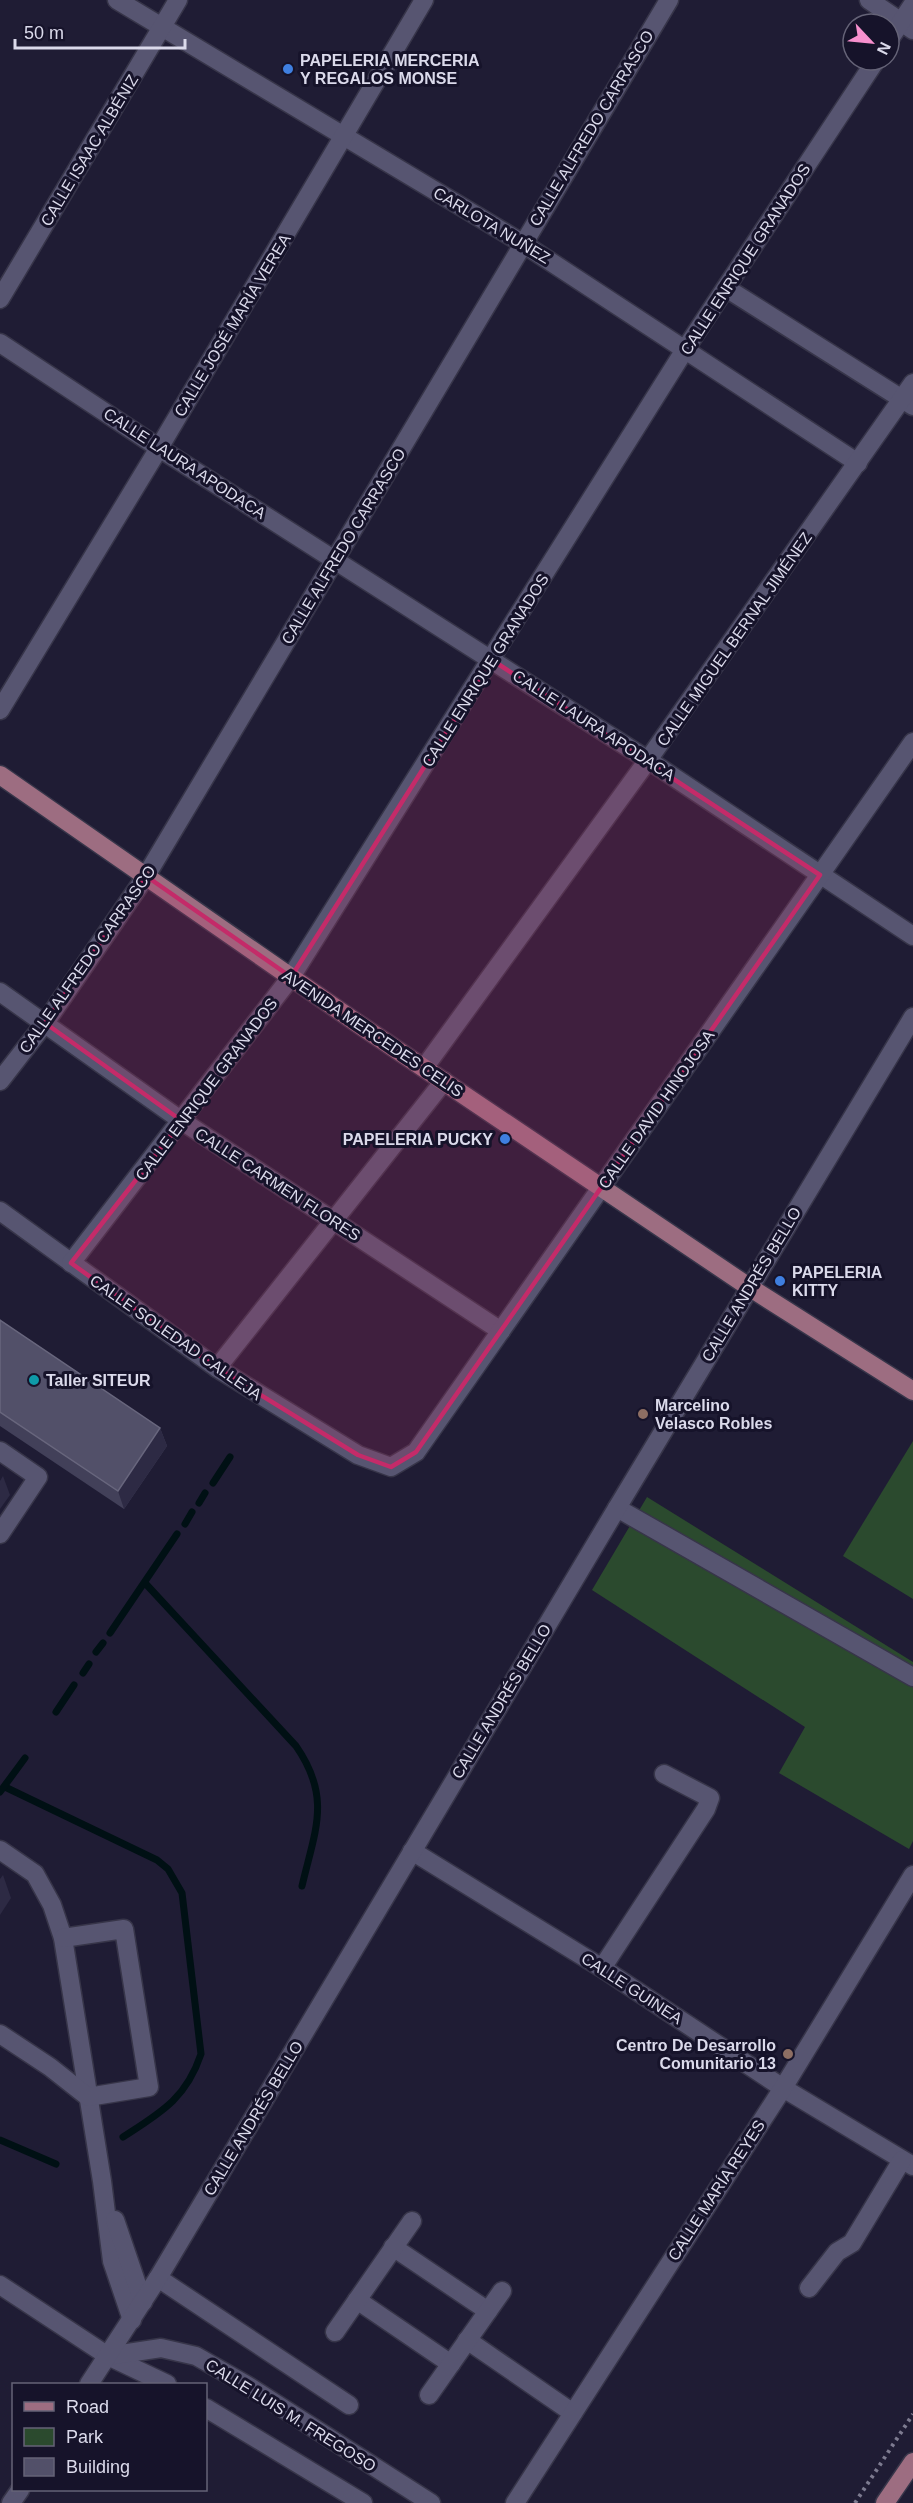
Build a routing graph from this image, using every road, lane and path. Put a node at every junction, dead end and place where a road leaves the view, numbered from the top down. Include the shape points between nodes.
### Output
1 (117, 0) edge
2 (178, 0) edge
3 (424, 0) edge
4 (669, 0) edge
5 (869, 0) edge
6 (913, 4) edge
7 (907, 26) edge
8 (162, 27) junction
9 (868, 72) edge
10 (344, 136) junction
11 (522, 243) junction
12 (726, 288) junction
13 (0, 300) edge
14 (0, 343) edge
15 (686, 348) junction
16 (913, 383) edge
17 (908, 403) edge
18 (159, 448) junction
19 (858, 463) junction
20 (336, 558) junction
21 (492, 660) junction
22 (0, 710) edge
23 (913, 742) edge
24 (648, 760) junction
25 (2, 781) edge
26 (820, 875) junction
27 (146, 876) junction
28 (913, 936) edge
29 (291, 977) junction
30 (0, 992) edge
31 (913, 1017) edge
32 (45, 1023) junction
33 (424, 1068) junction
34 (0, 1080) edge
35 (444, 1081) junction
36 (182, 1121) junction
37 (601, 1187) junction
38 (0, 1211) edge
39 (334, 1221) junction
40 (71, 1263) junction
41 (749, 1287) junction
42 (501, 1331) junction
43 (217, 1368) junction
44 (913, 1391) edge
45 (0, 1451) edge
46 (391, 1467) joint
47 (617, 1508) junction
48 (0, 1534) edge
49 (913, 1677) edge
50 (664, 1774) dead end
51 (0, 1850) edge
52 (411, 1851) junction
53 (913, 1875) edge
54 (63, 1938) junction
55 (602, 1968) junction
56 (0, 2034) edge
57 (783, 2088) junction
58 (88, 2097) junction
59 (908, 2163) edge
60 (102, 2181) junction
61 (412, 2221) dead end
62 (393, 2247) junction
63 (158, 2278) junction
64 (0, 2285) edge
65 (809, 2288) dead end
66 (502, 2291) dead end
67 (357, 2300) junction
68 (143, 2302) junction
69 (488, 2311) junction
70 (132, 2320) junction
71 (335, 2332) dead end
72 (467, 2340) junction
73 (108, 2356) junction
74 (451, 2364) junction
75 (90, 2383) edge
76 (163, 2383) edge
77 (429, 2395) dead end
78 (349, 2404) dead end
79 (207, 2409) edge
80 (573, 2413) junction
81 (913, 2414) edge
82 (913, 2462) edge
83 (363, 2503) edge
84 (431, 2503) edge
85 (514, 2503) edge
86 (855, 2503) edge
87 (885, 2503) edge

1 - 8 street, CARLOTA NUÑEZ
2 - 8 street, CALLE ISAAC ALBÉNIZ
3 - 10 street, CALLE JOSÉ MARÍA VEREA
4 - 11 street, CALLE ALFREDO CARRASCO
5 - 7 street
6 - 7 street
8 - 10 street, CARLOTA NUÑEZ
8 - 13 street, CALLE ISAAC ALBÉNIZ
9 - 12 street, CALLE ENRIQUE GRANADOS
10 - 11 street, CARLOTA NUÑEZ
10 - 18 street, CALLE JOSÉ MARÍA VEREA
11 - 15 street, CARLOTA NUÑEZ
11 - 20 street, CALLE ALFREDO CARRASCO
12 - 15 street, CALLE ENRIQUE GRANADOS
12 - 17 street
14 - 18 street, CALLE LAURA APODACA
15 - 19 street, CARLOTA NUÑEZ
15 - 21 street, CALLE ENRIQUE GRANADOS
16 - 17 street, CALLE MIGUEL BERNAL JIMÉNEZ
17 - 19 street, CALLE MIGUEL BERNAL JIMÉNEZ
18 - 20 street, CALLE LAURA APODACA
18 - 22 street, CALLE JOSÉ MARÍA VEREA
19 - 24 street, CALLE MIGUEL BERNAL JIMÉNEZ
20 - 21 street, CALLE LAURA APODACA
20 - 27 street, CALLE ALFREDO CARRASCO
21 - 24 street, CALLE LAURA APODACA
21 - 29 street, CALLE ENRIQUE GRANADOS
23 - 26 street, CALLE DAVID HINOJOSA
24 - 26 street, CALLE LAURA APODACA
24 - 33 street, CALLE MIGUEL BERNAL JIMÉNEZ
25 - 27 main road, AVENIDA MERCEDES CELIS
26 - 28 street, CALLE LAURA APODACA
26 - 37 street, CALLE DAVID HINOJOSA
27 - 29 main road, AVENIDA MERCEDES CELIS
27 - 32 street, CALLE ALFREDO CARRASCO
29 - 33 main road, AVENIDA MERCEDES CELIS
29 - 36 street, CALLE ENRIQUE GRANADOS
30 - 32 street, CALLE CARMEN FLORES
31 - 41 street, CALLE ANDRÉS BELLO
32 - 34 street, CALLE ALFREDO CARRASCO
32 - 36 street, CALLE CARMEN FLORES
33 - 35 main road, AVENIDA MERCEDES CELIS
35 - 37 main road, AVENIDA MERCEDES CELIS
35 - 39 street
36 - 39 street, CALLE CARMEN FLORES
36 - 40 street, CALLE ENRIQUE GRANADOS
37 - 41 main road, AVENIDA MERCEDES CELIS
37 - 42 street, CALLE DAVID HINOJOSA
38 - 40 street, CALLE SOLEDAD CALLEJA
39 - 42 street, CALLE CARMEN FLORES
39 - 43 street
40 - 43 street, CALLE SOLEDAD CALLEJA
41 - 44 main road, AVENIDA MERCEDES CELIS
41 - 47 street, CALLE ANDRÉS BELLO
42 - 46 street, CALLE DAVID HINOJOSA via 416,1452
43 - 46 street, CALLE SOLEDAD CALLEJA via 358,1455
45 - 48 street via 38,1477
47 - 49 street
47 - 52 street, CALLE ANDRÉS BELLO
50 - 55 street via 710,1798
51 - 54 street via 35,1874
52 - 55 street, CALLE GUINEA
52 - 63 street, CALLE ANDRÉS BELLO
53 - 57 street, CALLE MARÍA REYES
54 - 58 street
54 - 58 street via 124,1929 148,2087
55 - 57 street, CALLE GUINEA
56 - 58 street
57 - 59 street, CALLE GUINEA
57 - 80 street, CALLE MARÍA REYES
58 - 60 street
59 - 65 street via 852,2243 837,2252
60 - 68 street
60 - 70 street via 112,2261
61 - 62 street
62 - 67 street
62 - 69 street
63 - 68 street, CALLE ANDRÉS BELLO
63 - 78 street
64 - 73 street
66 - 69 street
67 - 71 street
67 - 74 street
68 - 70 street, CALLE ANDRÉS BELLO
69 - 72 street
70 - 73 street, CALLE ANDRÉS BELLO
72 - 74 street
72 - 80 street
73 - 75 street, CALLE ANDRÉS BELLO
73 - 76 street
73 - 84 street, CALLE LUIS M. FREGOSO via 161,2348 196,2356
74 - 77 street
79 - 83 street
80 - 85 street, CALLE MARÍA REYES
81 - 86 path
82 - 87 main road

